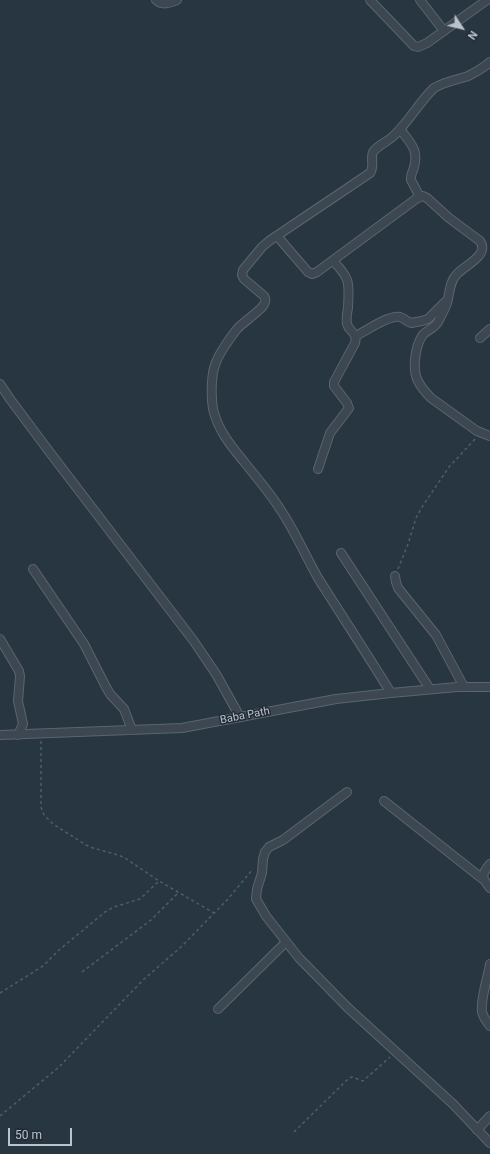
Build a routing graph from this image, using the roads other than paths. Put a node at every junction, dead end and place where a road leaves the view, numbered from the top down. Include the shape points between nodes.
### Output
1 (156, 0) edge
2 (177, 0) edge
3 (370, 0) edge
4 (420, 0) edge
5 (487, 0) edge
6 (444, 31) junction
7 (487, 65) edge
8 (490, 73) edge
9 (400, 129) junction
10 (420, 197) junction
11 (278, 236) junction
12 (333, 261) junction
13 (447, 300) junction
14 (490, 330) edge
15 (356, 336) junction
16 (480, 338) dead end
17 (0, 384) edge
18 (490, 436) edge
19 (318, 469) dead end
20 (341, 553) dead end
21 (33, 569) dead end
22 (395, 576) road end
23 (0, 639) edge
24 (464, 687) junction
25 (490, 687) edge
26 (430, 689) junction
27 (390, 693) junction
28 (240, 717) junction
29 (132, 730) junction
30 (18, 734) junction
31 (0, 735) edge
32 (347, 792) dead end
33 (384, 801) dead end
34 (490, 864) edge
35 (484, 880) junction
36 (490, 888) edge
37 (286, 942) junction
38 (490, 964) edge
39 (218, 1009) dead end
40 (490, 1026) edge
41 (490, 1116) edge
42 (477, 1130) junction
43 (490, 1143) edge

1 - 2 street via 164,4
3 - 6 street via 414,46 423,46
4 - 6 street
5 - 6 street
7 - 8 street
7 - 9 street via 468,76 434,88
9 - 10 street via 416,152 414,169 410,177
9 - 11 street via 375,150 370,173
10 - 12 street
10 - 13 street via 427,198 483,244 480,255 453,280
11 - 12 street via 312,274
11 - 27 street via 262,247 243,270 244,279 266,300 262,308 236,330 219,356 213,375 213,408 227,441 281,510 318,577
12 - 15 street via 346,276 347,324
13 - 15 street via 426,320 411,323 395,317
13 - 18 street via 437,324 421,337 415,354 416,377 431,398 477,431
14 - 16 street
15 - 19 street via 355,343 334,382 349,408 330,433
17 - 28 street via 193,640
20 - 26 street
21 - 29 street via 84,644 110,694 124,709
22 - 24 street via 398,588 436,635
23 - 30 street via 20,676 18,701 23,724
24 - 25 street, Baba Path
24 - 26 street, Baba Path
26 - 27 street, Baba Path
27 - 28 street, Baba Path via 313,703
28 - 29 street, Baba Path via 182,728
29 - 30 street, Baba Path
30 - 31 street, Baba Path
32 - 37 street via 283,840 268,847 265,852 256,899
33 - 35 street
34 - 35 street via 483,875
35 - 36 street
37 - 39 street
37 - 42 street via 336,996 453,1104
38 - 40 street via 482,1003 484,1018
41 - 42 street
42 - 43 street

